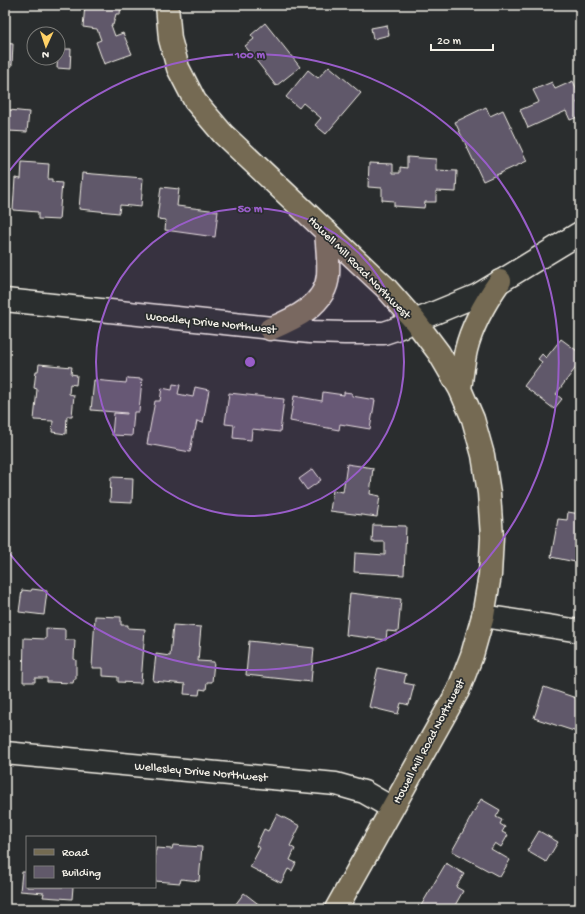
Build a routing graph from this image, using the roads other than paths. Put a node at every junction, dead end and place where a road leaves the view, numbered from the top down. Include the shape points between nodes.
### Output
1 (167, 5) edge
2 (326, 231) junction
3 (580, 232) edge
4 (500, 281) junction
5 (5, 300) edge
6 (415, 321) junction
7 (270, 329) junction
8 (460, 390) junction
9 (483, 616) junction
10 (580, 631) edge
11 (5, 752) edge
12 (392, 808) junction
13 (336, 909) edge

1 - 2 main road, Howell Mill Road Northwest via 170,39 178,68 195,101 223,134
2 - 6 main road, Howell Mill Road Northwest via 386,288
2 - 7 main road via 328,276 321,295 301,314
3 - 4 street, Woodley Drive Northwest
4 - 6 street, Woodley Drive Northwest via 478,295
4 - 8 main road via 484,306 470,336
5 - 7 street, Woodley Drive Northwest
6 - 7 street, Woodley Drive Northwest via 384,333 344,334
6 - 8 main road, Howell Mill Road Northwest via 439,354
8 - 9 main road, Howell Mill Road Northwest via 475,426 489,493 492,537 490,575
9 - 10 street
9 - 12 main road, Howell Mill Road Northwest via 472,655 458,690
11 - 12 street, Wellesley Drive Northwest via 336,784 364,792
12 - 13 main road, Howell Mill Road Northwest

